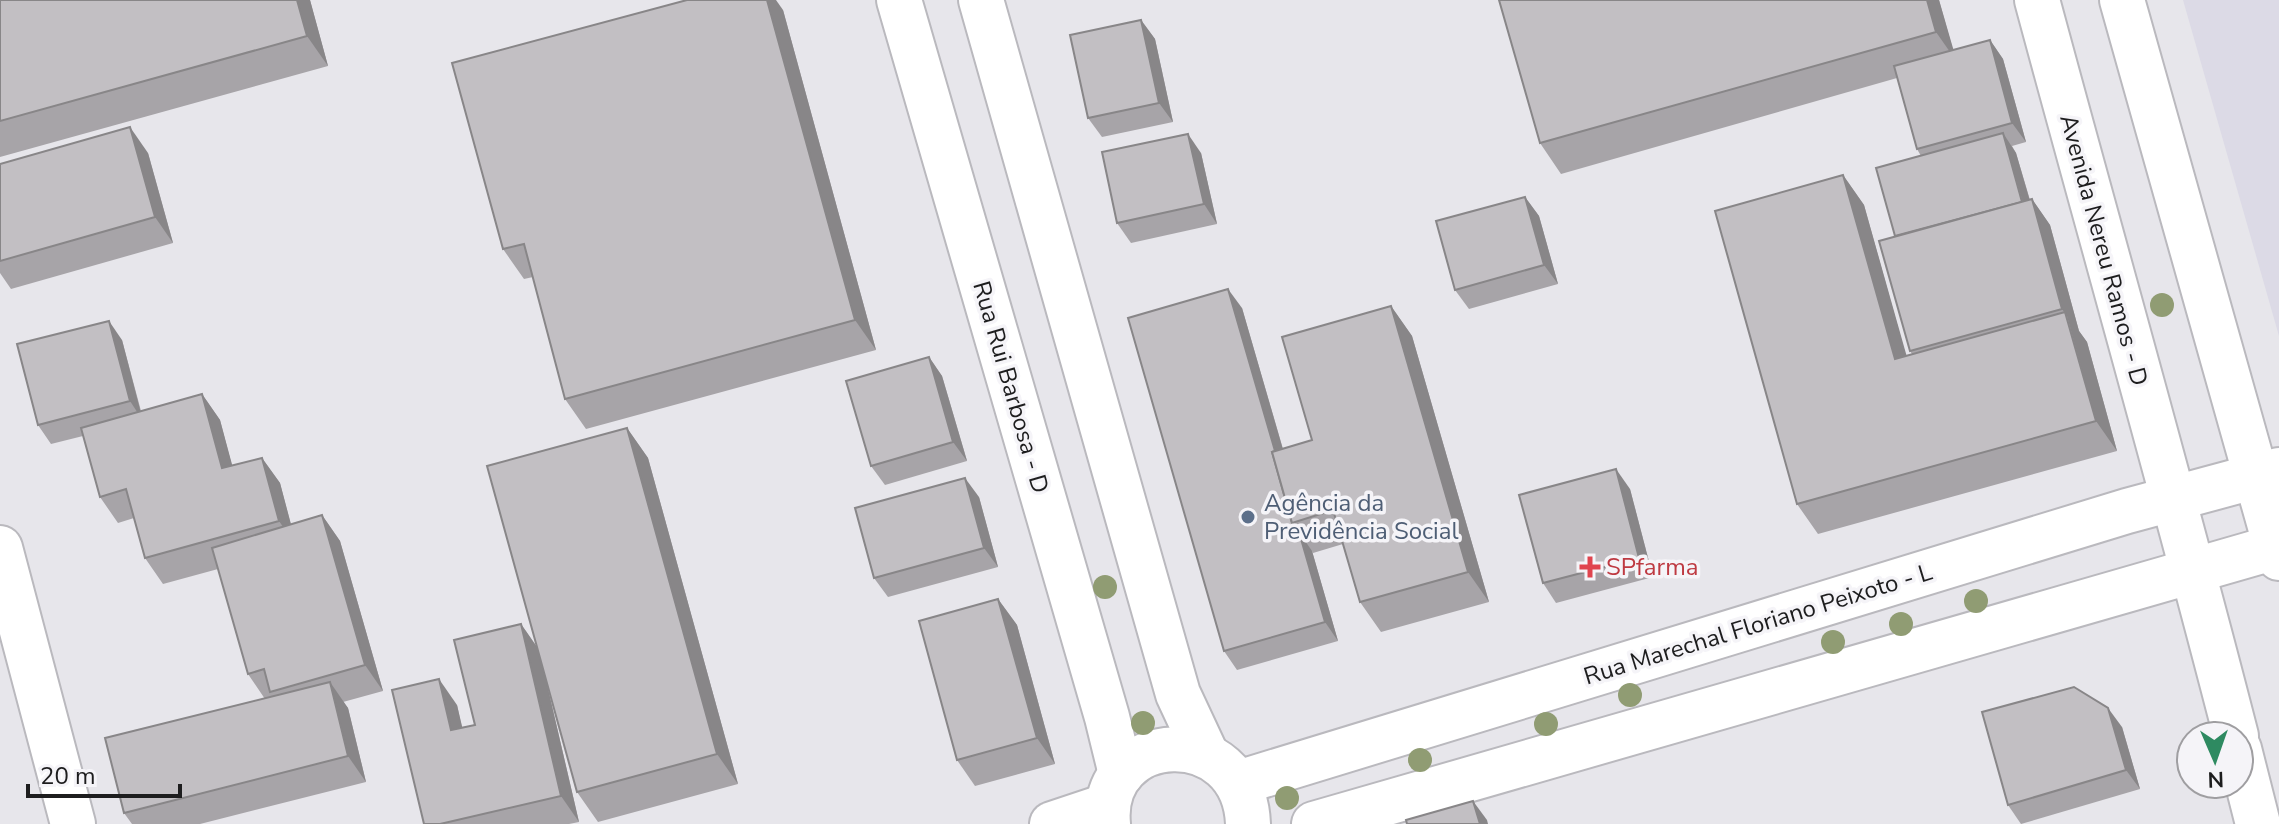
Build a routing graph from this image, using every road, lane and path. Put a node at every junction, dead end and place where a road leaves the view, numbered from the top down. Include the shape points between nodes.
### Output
1 (899, 0) edge
2 (981, 0) edge
3 (2037, 0) edge
4 (2122, 0) edge
5 (2268, 473) edge
6 (2174, 498) junction
7 (0, 548) edge
8 (2278, 551) edge
9 (2194, 571) junction
10 (2232, 720) edge
11 (1206, 754) junction
12 (2252, 800) edge
13 (1111, 801) edge
14 (1243, 803) edge
15 (73, 824) edge
16 (1052, 824) edge
17 (1314, 824) edge
18 (2258, 824) edge

1 - 13 street, Rua Rui Barbosa - D via 1102,702
2 - 11 street via 1178,694
3 - 6 street, Avenida Nereu Ramos - D
4 - 5 street
5 - 6 street, Rua Marechal Floriano Peixoto - L
5 - 8 street
6 - 9 street, Avenida Nereu Ramos - D
6 - 14 street, Rua Marechal Floriano Peixoto - L
7 - 15 street
8 - 9 street
9 - 10 street, Avenida Nereu Ramos - D
9 - 17 street
11 - 13 street via 1184,748 1138,759
11 - 14 street
12 - 18 street
13 - 16 street

